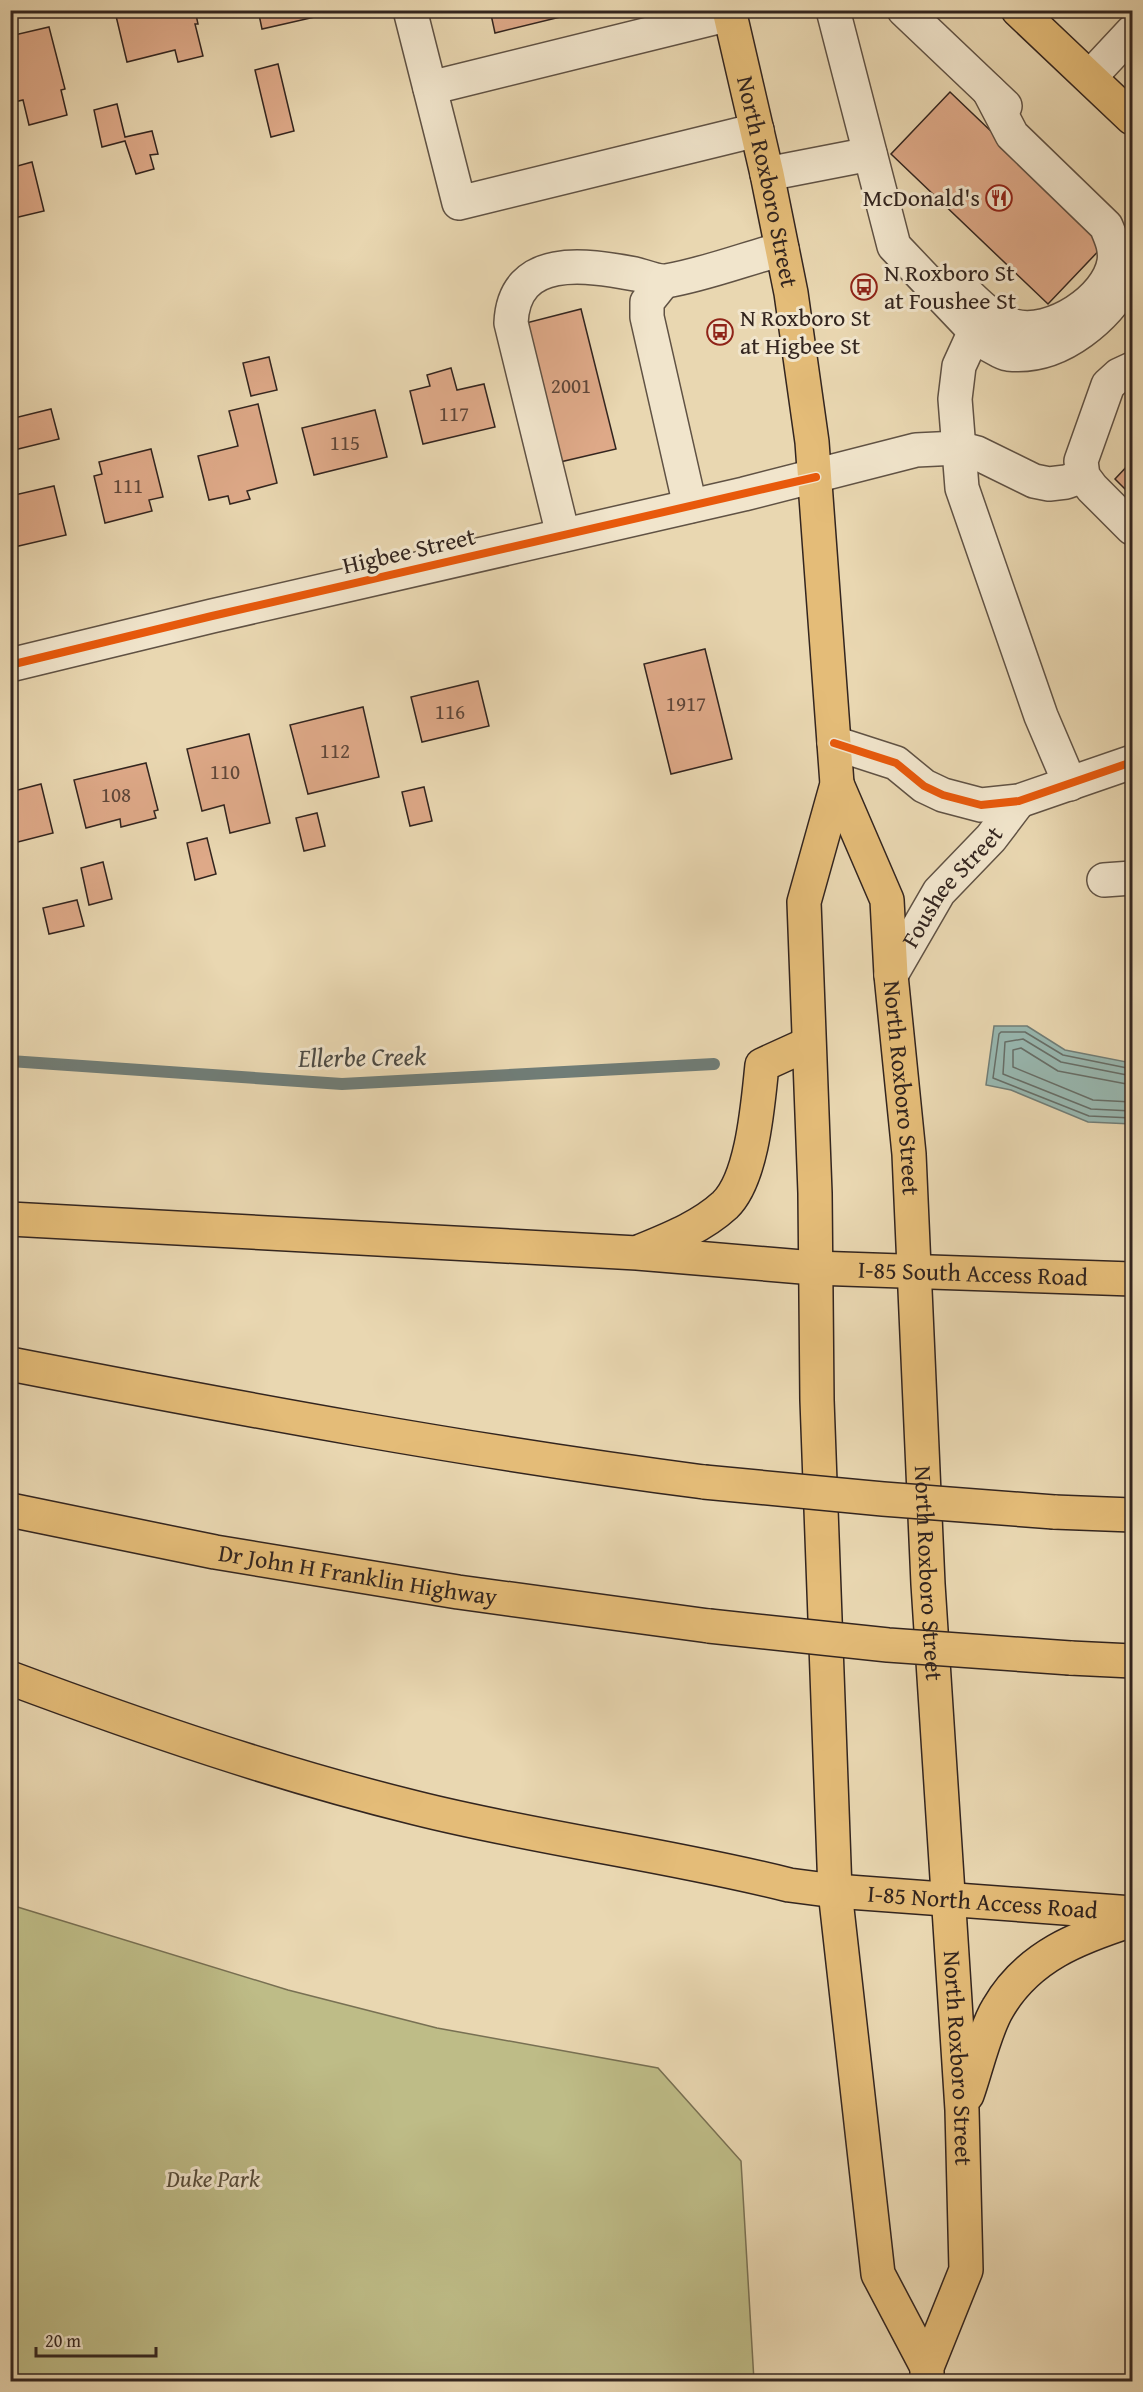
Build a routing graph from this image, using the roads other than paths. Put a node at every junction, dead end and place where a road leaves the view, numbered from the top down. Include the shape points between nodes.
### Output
1 (410, 10) edge
2 (833, 10) edge
3 (904, 10) edge
4 (1018, 10) edge
5 (730, 12) edge
6 (1132, 32) edge
7 (1090, 77) junction
8 (430, 88) junction
9 (989, 91) junction
10 (1132, 118) edge
11 (757, 130) junction
12 (870, 154) junction
13 (767, 174) junction
14 (1132, 241) edge
15 (782, 249) junction
16 (1132, 272) edge
17 (923, 276) junction
18 (663, 282) junction
19 (975, 331) junction
20 (1132, 369) edge
21 (958, 448) junction
22 (1083, 476) junction
23 (816, 477) junction
24 (690, 506) junction
25 (1132, 528) edge
26 (564, 535) junction
27 (10, 665) edge
28 (834, 743) junction
29 (1132, 762) edge
30 (837, 784) junction
31 (1070, 784) junction
32 (1019, 801) junction
33 (891, 975) junction
34 (808, 1044) junction
35 (10, 1219) edge
36 (637, 1253) junction
37 (814, 1268) junction
38 (916, 1272) junction
39 (1132, 1280) edge
40 (10, 1364) edge
41 (10, 1510) edge
42 (1132, 1515) edge
43 (1132, 1661) edge
44 (10, 1678) edge
45 (835, 1891) junction
46 (951, 1900) junction
47 (1132, 1913) edge
48 (1132, 1920) edge
49 (962, 2110) junction
50 (927, 2374) edge

1 - 8 street
2 - 12 street
3 - 9 street
4 - 7 main road
5 - 8 street
5 - 11 main road, North Roxboro Street
6 - 7 street
7 - 10 main road
8 - 11 street via 459,203
9 - 14 street via 1106,201 1126,224
9 - 17 street via 1012,135 1106,226 1114,245 1114,263 1107,280 1083,307 1063,321 1038,327 1016,327 993,318 959,287
11 - 13 main road, North Roxboro Street
12 - 13 street
12 - 17 street via 894,246
13 - 15 main road, North Roxboro Street
15 - 18 street
15 - 23 main road, North Roxboro Street
16 - 19 street via 1125,287 1091,324 1067,342 1037,352 1007,354 987,344
17 - 19 street
18 - 24 street via 647,302 647,317
18 - 26 street via 612,270 566,267 543,273 517,291 511,323
19 - 21 street via 959,366 955,399
20 - 22 street via 1108,385 1081,461
21 - 22 street via 1034,481 1049,484
21 - 23 street, Higbee Street via 916,450
21 - 31 street via 962,488 1041,716
22 - 25 street
23 - 24 street, Higbee Street
23 - 28 main road, North Roxboro Street
24 - 26 street, Higbee Street
26 - 27 street, Higbee Street
28 - 30 main road, North Roxboro Street
28 - 32 street, Foushee Street via 896,763 924,786 960,801 981,805
29 - 31 street, Foushee Street
30 - 33 main road, North Roxboro Street via 887,900
30 - 34 main road, North Roxboro Street via 804,902
31 - 32 street, Foushee Street
32 - 33 street, Foushee Street via 939,892
33 - 38 main road, North Roxboro Street
34 - 36 main road via 762,1065 756,1128 737,1190 726,1204 680,1235
34 - 37 main road, North Roxboro Street via 815,1193
35 - 36 main road, I-85 South Access Road
36 - 37 main road, I-85 South Access Road
37 - 38 main road, I-85 South Access Road
37 - 45 main road, North Roxboro Street
38 - 39 main road, I-85 South Access Road
38 - 46 main road, North Roxboro Street via 928,1584
40 - 42 main road, bridge via 562,1464 883,1499
41 - 43 main road, Dr John H Franklin Highway, bridge via 226,1554 458,1592 709,1626 888,1645
44 - 45 main road, I-85 North Access Road via 147,1729 417,1809
45 - 46 main road, I-85 North Access Road
45 - 50 main road, North Roxboro Street via 878,2274
46 - 47 main road, I-85 North Access Road
46 - 49 main road, North Roxboro Street
48 - 49 main road via 1080,1937 1046,1955 1019,1981 997,2008
49 - 50 main road, North Roxboro Street via 966,2270

